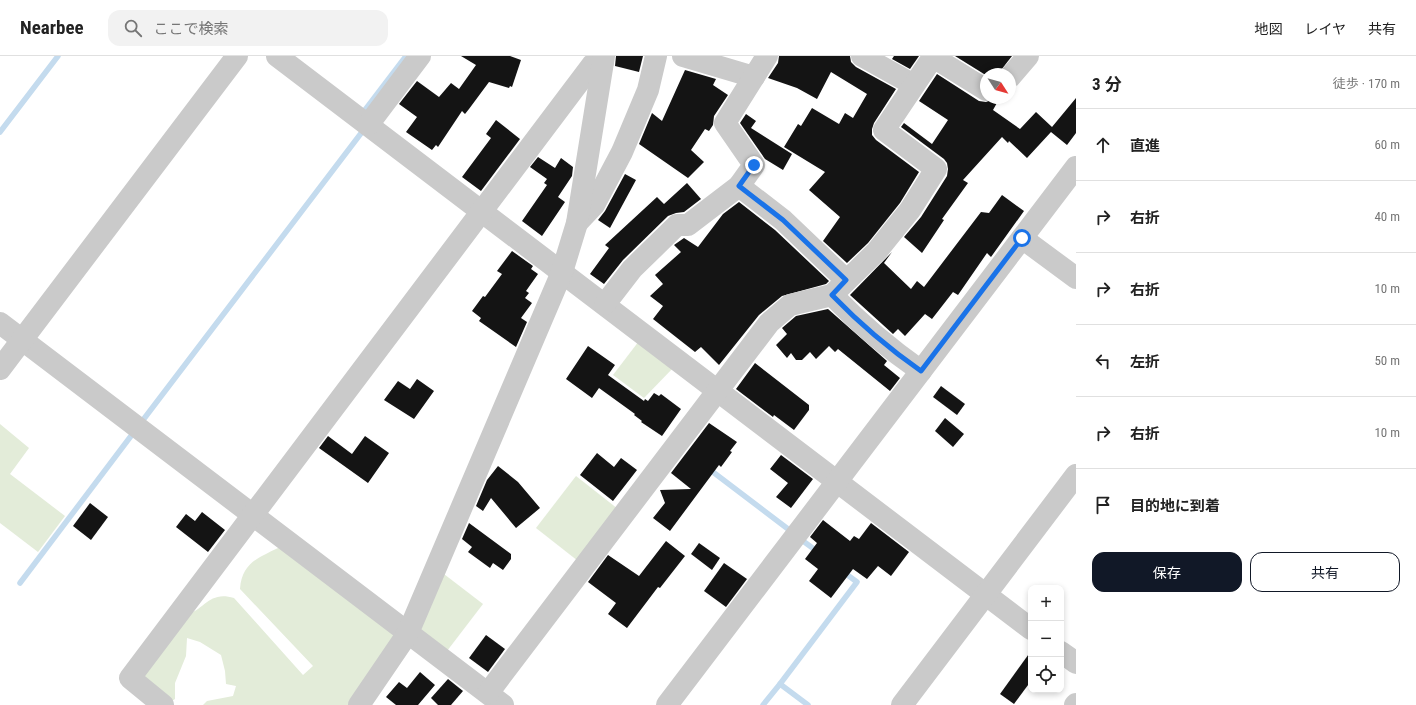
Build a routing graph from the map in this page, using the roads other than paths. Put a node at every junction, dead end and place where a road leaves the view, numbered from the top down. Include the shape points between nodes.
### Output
1 (237, 56) edge
2 (277, 56) edge
3 (420, 56) edge
4 (656, 56) edge
5 (683, 56) edge
6 (767, 56) edge
7 (862, 56) edge
8 (1028, 56) edge
9 (603, 59) edge
10 (1016, 70) edge
11 (754, 78) junction
12 (914, 85) junction
13 (980, 86) edge
14 (368, 125) junction
15 (1076, 167) edge
16 (739, 186) junction
17 (482, 212) junction
18 (577, 223) junction
19 (1022, 238) junction
20 (562, 272) junction
21 (1076, 278) edge
22 (839, 287) junction
23 (605, 304) junction
24 (0, 323) edge
25 (22, 340) junction
26 (0, 369) edge
27 (921, 371) junction
28 (718, 390) junction
29 (1076, 475) edge
30 (838, 481) junction
31 (253, 516) junction
32 (986, 594) junction
33 (1028, 627) edge
34 (408, 633) junction
35 (1064, 654) edge
36 (1076, 663) edge
37 (492, 700) edge
38 (163, 705) edge
39 (359, 705) edge
40 (667, 705) edge
41 (902, 705) edge

1 - 25 street
2 - 14 street
3 - 14 street
4 - 18 street via 648,90 622,152 594,205
5 - 11 street
6 - 11 street
7 - 12 street
8 - 10 street
9 - 17 street via 592,65
9 - 18 street
11 - 16 street via 724,123 754,165
12 - 13 street via 933,57
12 - 22 street via 884,130 936,169 910,210 878,251
14 - 17 street
15 - 19 street
16 - 22 street via 783,220
16 - 23 street via 688,225 677,225 632,269
17 - 20 street
17 - 31 street
18 - 20 street
19 - 21 street
19 - 27 street
20 - 23 street
20 - 34 street
22 - 27 street via 860,324
22 - 28 street via 790,305 769,323
23 - 28 street
24 - 25 street
25 - 26 street
25 - 31 street
27 - 30 street
28 - 30 street
28 - 37 street
29 - 32 street
30 - 32 street
30 - 40 street
31 - 34 street
31 - 38 street via 130,678
32 - 33 street
32 - 41 street
34 - 37 street
34 - 39 street
35 - 36 street

